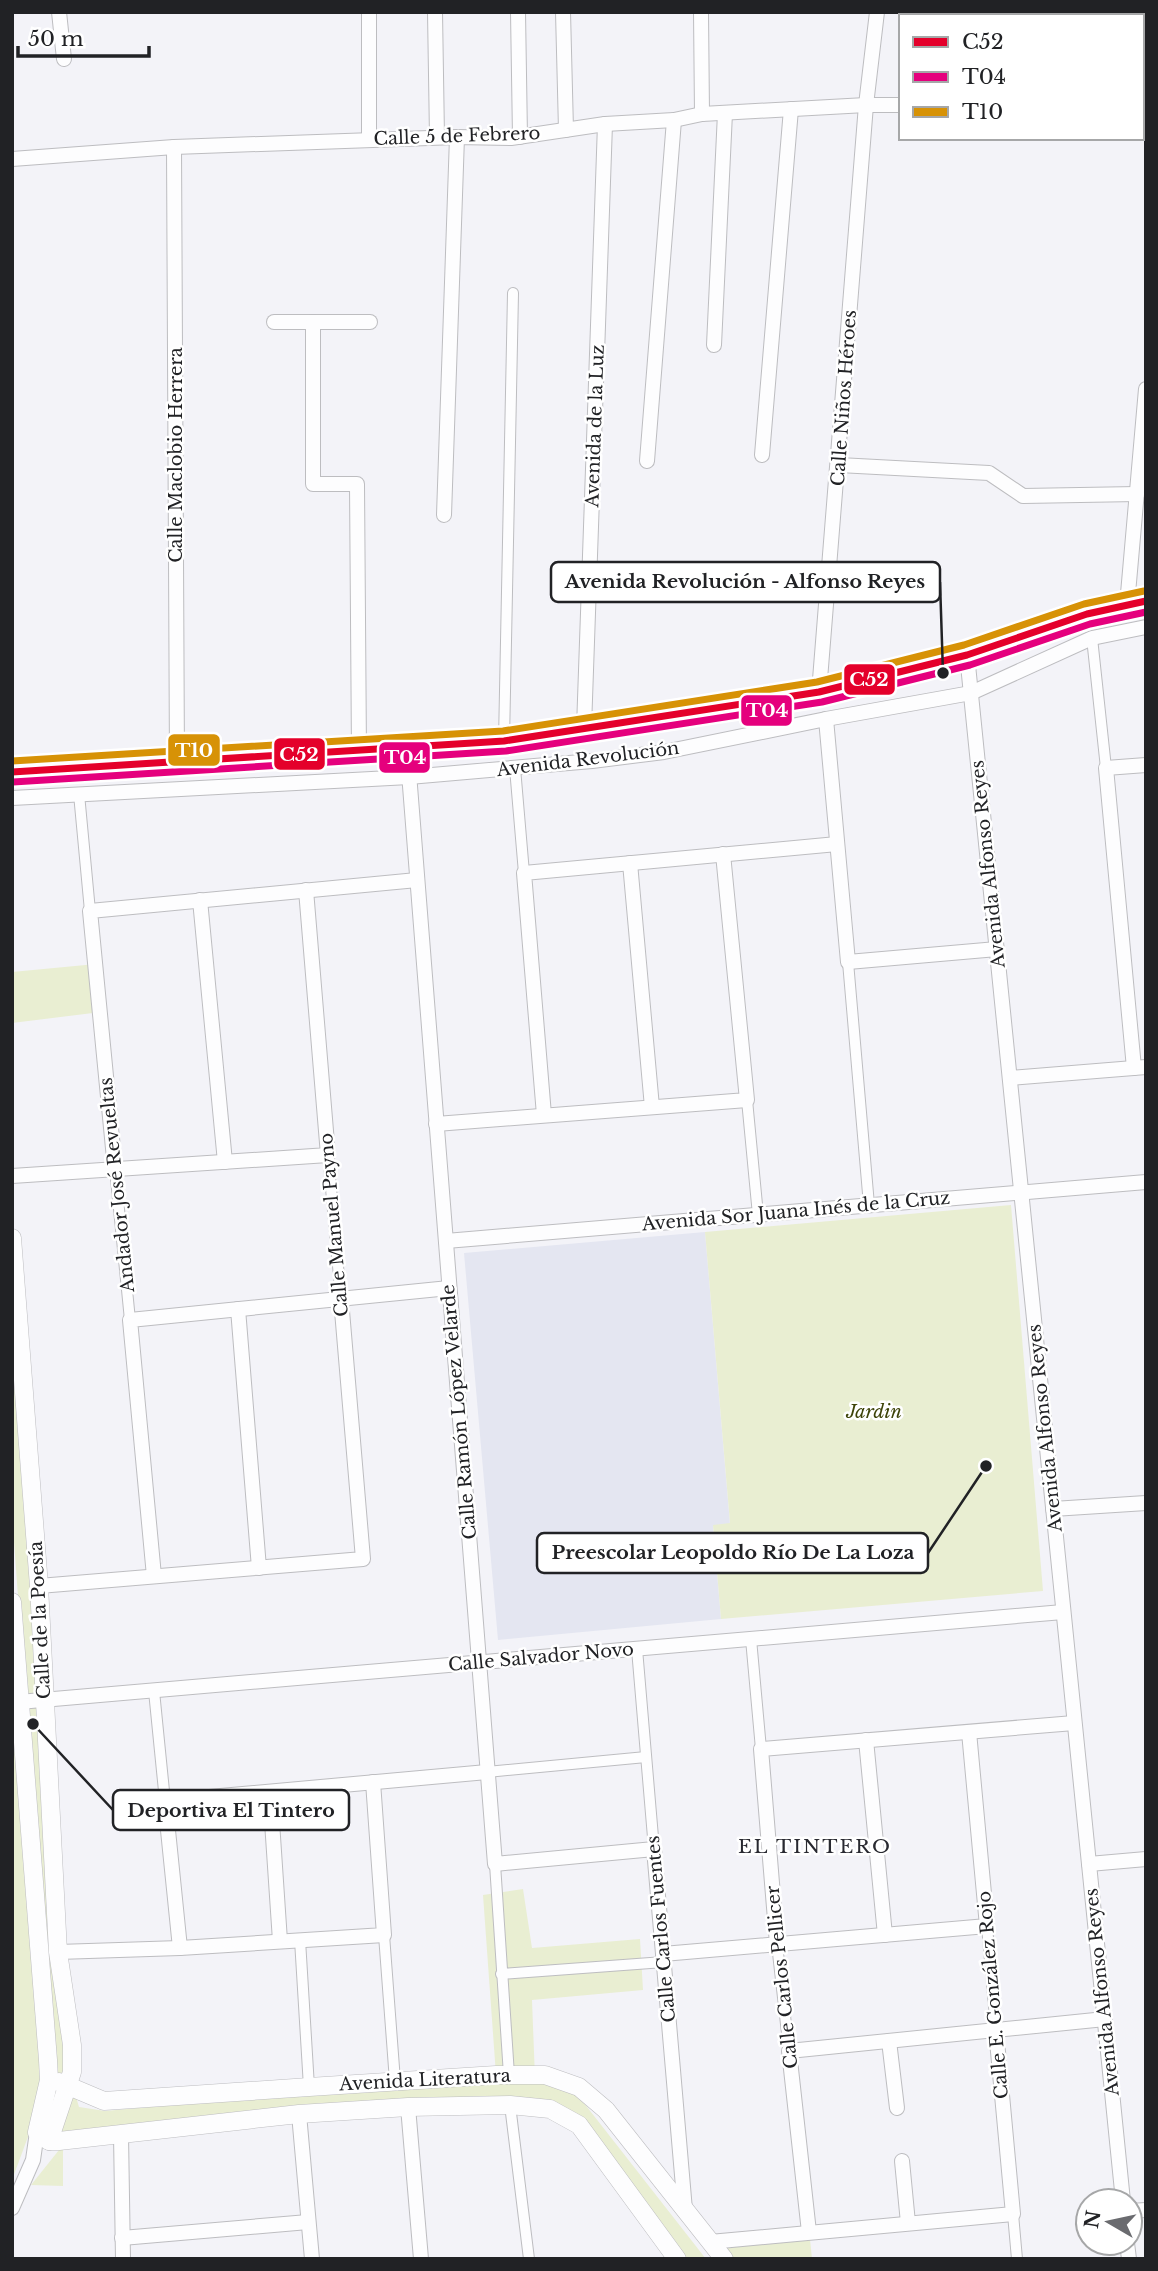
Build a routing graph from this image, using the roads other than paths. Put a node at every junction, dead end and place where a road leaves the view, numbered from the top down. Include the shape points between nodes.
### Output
1 (59, 12) edge
2 (369, 12) edge
3 (435, 12) edge
4 (518, 12) edge
5 (563, 12) edge
6 (701, 12) edge
7 (877, 12) edge
8 (64, 59) dead end
9 (866, 105) junction
10 (899, 105) edge
11 (791, 109) junction
12 (725, 113) junction
13 (702, 114) junction
14 (674, 120) junction
15 (605, 124) junction
16 (566, 130) junction
17 (437, 137) junction
18 (457, 137) junction
19 (520, 137) junction
20 (369, 140) junction
21 (174, 146) junction
22 (12, 159) edge
23 (513, 293) dead end
24 (274, 322) dead end
25 (313, 322) junction
26 (369, 322) dead end
27 (714, 345) dead end
28 (1146, 389) edge
29 (762, 454) dead end
30 (647, 461) dead end
31 (839, 465) junction
32 (1137, 494) junction
33 (444, 515) dead end
34 (1137, 603) edge
35 (1146, 627) edge
36 (1092, 638) junction
37 (967, 655) junction
38 (819, 692) junction
39 (971, 693) junction
40 (826, 719) junction
41 (584, 728) junction
42 (504, 741) junction
43 (407, 748) junction
44 (359, 752) junction
45 (177, 763) junction
46 (1146, 765) edge
47 (516, 768) junction
48 (1105, 768) junction
49 (12, 772) edge
50 (409, 778) junction
51 (79, 794) junction
52 (12, 798) edge
53 (837, 844) junction
54 (723, 855) junction
55 (630, 863) junction
56 (524, 873) junction
57 (417, 880) junction
58 (306, 890) junction
59 (200, 900) junction
60 (90, 911) junction
61 (997, 948) junction
62 (848, 962) junction
63 (1140, 1067) edge
64 (1010, 1078) junction
65 (747, 1100) junction
66 (652, 1107) junction
67 (544, 1115) junction
68 (436, 1124) junction
69 (328, 1155) junction
70 (225, 1162) junction
71 (115, 1169) junction
72 (12, 1176) edge
73 (1146, 1182) edge
74 (1021, 1192) junction
75 (869, 1205) junction
76 (758, 1214) junction
77 (12, 1238) edge
78 (446, 1241) junction
79 (449, 1288) junction
80 (341, 1299) junction
81 (237, 1309) junction
82 (130, 1320) junction
83 (1146, 1503) edge
84 (1053, 1509) junction
85 (259, 1568) junction
86 (155, 1576) junction
87 (39, 1586) junction
88 (12, 1602) edge
89 (1063, 1612) junction
90 (751, 1639) junction
91 (637, 1649) junction
92 (479, 1662) junction
93 (154, 1691) junction
94 (44, 1700) junction
95 (19, 1702) junction
96 (1074, 1723) junction
97 (969, 1732) junction
98 (866, 1740) junction
99 (761, 1749) junction
100 (646, 1757) junction
101 (487, 1772) junction
102 (373, 1782) junction
103 (270, 1792) junction
104 (165, 1801) junction
105 (654, 1849) junction
106 (1146, 1859) edge
107 (495, 1864) junction
108 (1089, 1864) junction
109 (987, 1926) junction
110 (384, 1935) junction
111 (885, 1935) junction
112 (300, 1940) junction
113 (280, 1941) junction
114 (778, 1944) junction
115 (180, 1948) junction
116 (58, 1952) junction
117 (664, 1958) junction
118 (501, 1974) junction
119 (1105, 2020) junction
120 (996, 2030) junction
121 (889, 2041) junction
122 (789, 2051) junction
123 (509, 2075) junction
124 (49, 2080) junction
125 (395, 2081) junction
126 (69, 2085) junction
127 (309, 2087) junction
128 (510, 2105) junction
129 (408, 2107) junction
130 (897, 2108) dead end
131 (299, 2114) junction
132 (121, 2135) junction
133 (43, 2137) junction
134 (902, 2161) dead end
135 (1122, 2187) edge
136 (12, 2208) edge
137 (685, 2210) junction
138 (1013, 2214) junction
139 (308, 2222) junction
140 (908, 2223) junction
141 (809, 2232) junction
142 (122, 2238) junction
143 (710, 2242) junction
144 (123, 2259) edge
145 (312, 2259) edge
146 (421, 2259) edge
147 (529, 2259) edge
148 (677, 2259) edge
149 (724, 2259) edge
150 (1017, 2259) edge

1 - 8 street
2 - 20 street
3 - 17 street
4 - 19 street
5 - 16 street
6 - 13 street
7 - 9 street, Calle Niños Héroes
9 - 10 street, Calle 5 de Febrero
9 - 11 street, Calle 5 de Febrero
9 - 31 street, Calle Niños Héroes
11 - 12 street, Calle 5 de Febrero
11 - 29 street
12 - 13 street, Calle 5 de Febrero
12 - 27 street
13 - 14 street, Calle 5 de Febrero
14 - 15 street, Calle 5 de Febrero
14 - 30 street
15 - 16 street, Calle 5 de Febrero
15 - 41 street, Avenida de la Luz
16 - 19 street, Calle 5 de Febrero
17 - 18 street, Calle 5 de Febrero
17 - 20 street, Calle 5 de Febrero
18 - 19 street, Calle 5 de Febrero
18 - 33 street
20 - 21 street, Calle 5 de Febrero
21 - 22 street, Calle 5 de Febrero
21 - 45 street, Calle Maclobio Herrera
23 - 42 street
24 - 25 street
25 - 26 street
25 - 44 street via 313,484 356,484
28 - 32 street
31 - 32 street via 989,473 1023,496
31 - 38 street, Calle Niños Héroes
32 - 34 street
34 - 37 main road, Avenida Revolución via 1087,614
35 - 36 street, Avenida Revolución
36 - 39 street, Avenida Revolución
36 - 48 street
37 - 38 main road, Avenida Revolución
37 - 39 street, Avenida Alfonso Reyes
38 - 41 main road, Avenida Revolución
39 - 40 street, Avenida Revolución
39 - 61 street, Avenida Alfonso Reyes
40 - 47 street, Avenida Revolución via 664,752
40 - 53 street
41 - 42 main road, Avenida Revolución
42 - 43 main road, Avenida Revolución
43 - 44 main road, Avenida Revolución
43 - 50 street, Calle Ramón López Velarde
44 - 45 main road, Avenida Revolución
45 - 49 main road, Avenida Revolución
46 - 48 street
47 - 50 street, Avenida Revolución
47 - 56 street
48 - 63 street
50 - 51 street, Avenida Revolución
50 - 57 street, Calle Ramón López Velarde
51 - 52 street, Avenida Revolución
51 - 60 street, Andador José Revueltas
53 - 54 street
53 - 62 street
54 - 55 street
54 - 65 street
55 - 56 street
55 - 66 street
56 - 67 street
57 - 58 street
57 - 68 street, Calle Ramón López Velarde
58 - 59 street
58 - 69 street, Calle Manuel Payno
59 - 60 street
59 - 70 street
60 - 71 street, Andador José Revueltas
61 - 62 street
61 - 64 street, Avenida Alfonso Reyes
62 - 75 street
63 - 64 street
64 - 74 street, Avenida Alfonso Reyes
65 - 66 street
65 - 76 street
66 - 67 street
67 - 68 street
68 - 78 street, Calle Ramón López Velarde
69 - 70 street
69 - 80 street, Calle Manuel Payno
70 - 71 street
71 - 72 street
71 - 82 street, Andador José Revueltas
73 - 74 street, Avenida Sor Juana Inés de la Cruz
74 - 75 street, Avenida Sor Juana Inés de la Cruz
74 - 84 street, Avenida Alfonso Reyes
75 - 76 street, Avenida Sor Juana Inés de la Cruz
76 - 78 street, Avenida Sor Juana Inés de la Cruz
77 - 87 street, Calle de la Poesía
78 - 79 street, Calle Ramón López Velarde
79 - 80 street
79 - 92 street, Calle Ramón López Velarde
80 - 81 street
80 - 85 street, Calle Manuel Payno via 363,1559
81 - 82 street
81 - 85 street
82 - 86 street, Andador José Revueltas
83 - 84 street
84 - 89 street, Avenida Alfonso Reyes
85 - 86 street
86 - 87 street
87 - 94 street, Calle de la Poesía
88 - 95 street, Calle de la Poesía
89 - 90 street, Calle Salvador Novo
89 - 96 street, Avenida Alfonso Reyes
90 - 91 street, Calle Salvador Novo
90 - 99 street, Calle Carlos Pellicer
91 - 92 street, Calle Salvador Novo
91 - 100 street, Calle Carlos Fuentes
92 - 93 street, Calle Salvador Novo
92 - 101 street, Calle Ramón López Velarde
93 - 94 street, Calle Salvador Novo
93 - 104 street
94 - 95 street, Calle Salvador Novo
94 - 116 street, Calle de la Poesía
95 - 124 street, Calle de la Poesía
96 - 97 street
96 - 108 street, Avenida Alfonso Reyes
97 - 98 street
97 - 109 street, Calle E. González Rojo
98 - 99 street
98 - 111 street
99 - 114 street, Calle Carlos Pellicer
100 - 101 street
100 - 105 street, Calle Carlos Fuentes
101 - 102 street
101 - 107 street, Calle Ramón López Velarde
102 - 103 street
102 - 110 street
103 - 104 street
103 - 113 street
104 - 115 street
105 - 107 street
105 - 117 street, Calle Carlos Fuentes
106 - 108 street
107 - 118 street, Calle Ramón López Velarde
108 - 119 street, Avenida Alfonso Reyes
109 - 111 street
109 - 120 street, Calle E. González Rojo
110 - 112 street
110 - 125 street
111 - 114 street
112 - 113 street
112 - 127 street
113 - 115 street
114 - 117 street
114 - 122 street, Calle Carlos Pellicer
115 - 116 street
116 - 126 street, Calle de la Poesía via 72,2045
117 - 118 street
117 - 137 street, Calle Carlos Fuentes
118 - 123 street, Calle Ramón López Velarde
119 - 120 street
119 - 135 street, Avenida Alfonso Reyes
120 - 121 street
120 - 138 street, Calle E. González Rojo
121 - 122 street
121 - 130 street
122 - 141 street, Calle Carlos Pellicer
123 - 125 street, Avenida Literatura
123 - 137 street, Avenida Literatura via 545,2075 579,2087 606,2110
124 - 126 street, Avenida Literatura
124 - 133 street, Calle de la Poesía
125 - 127 street, Avenida Literatura
126 - 127 street, Avenida Literatura via 104,2101
126 - 133 street, Calle de la Poesía
128 - 129 street, Avenida Literatura
128 - 147 street
128 - 148 street, Avenida Literatura via 550,2109 579,2125
129 - 131 street, Avenida Literatura
129 - 146 street
131 - 132 street, Avenida Literatura
131 - 139 street
132 - 133 street, Avenida Literatura
132 - 142 street
133 - 136 street, Calle de la Poesía
134 - 140 street
137 - 143 street, Avenida Literatura
138 - 140 street
138 - 150 street, Calle E. González Rojo
139 - 142 street
139 - 145 street
140 - 141 street
141 - 143 street
142 - 144 street
143 - 149 street, Avenida Literatura

